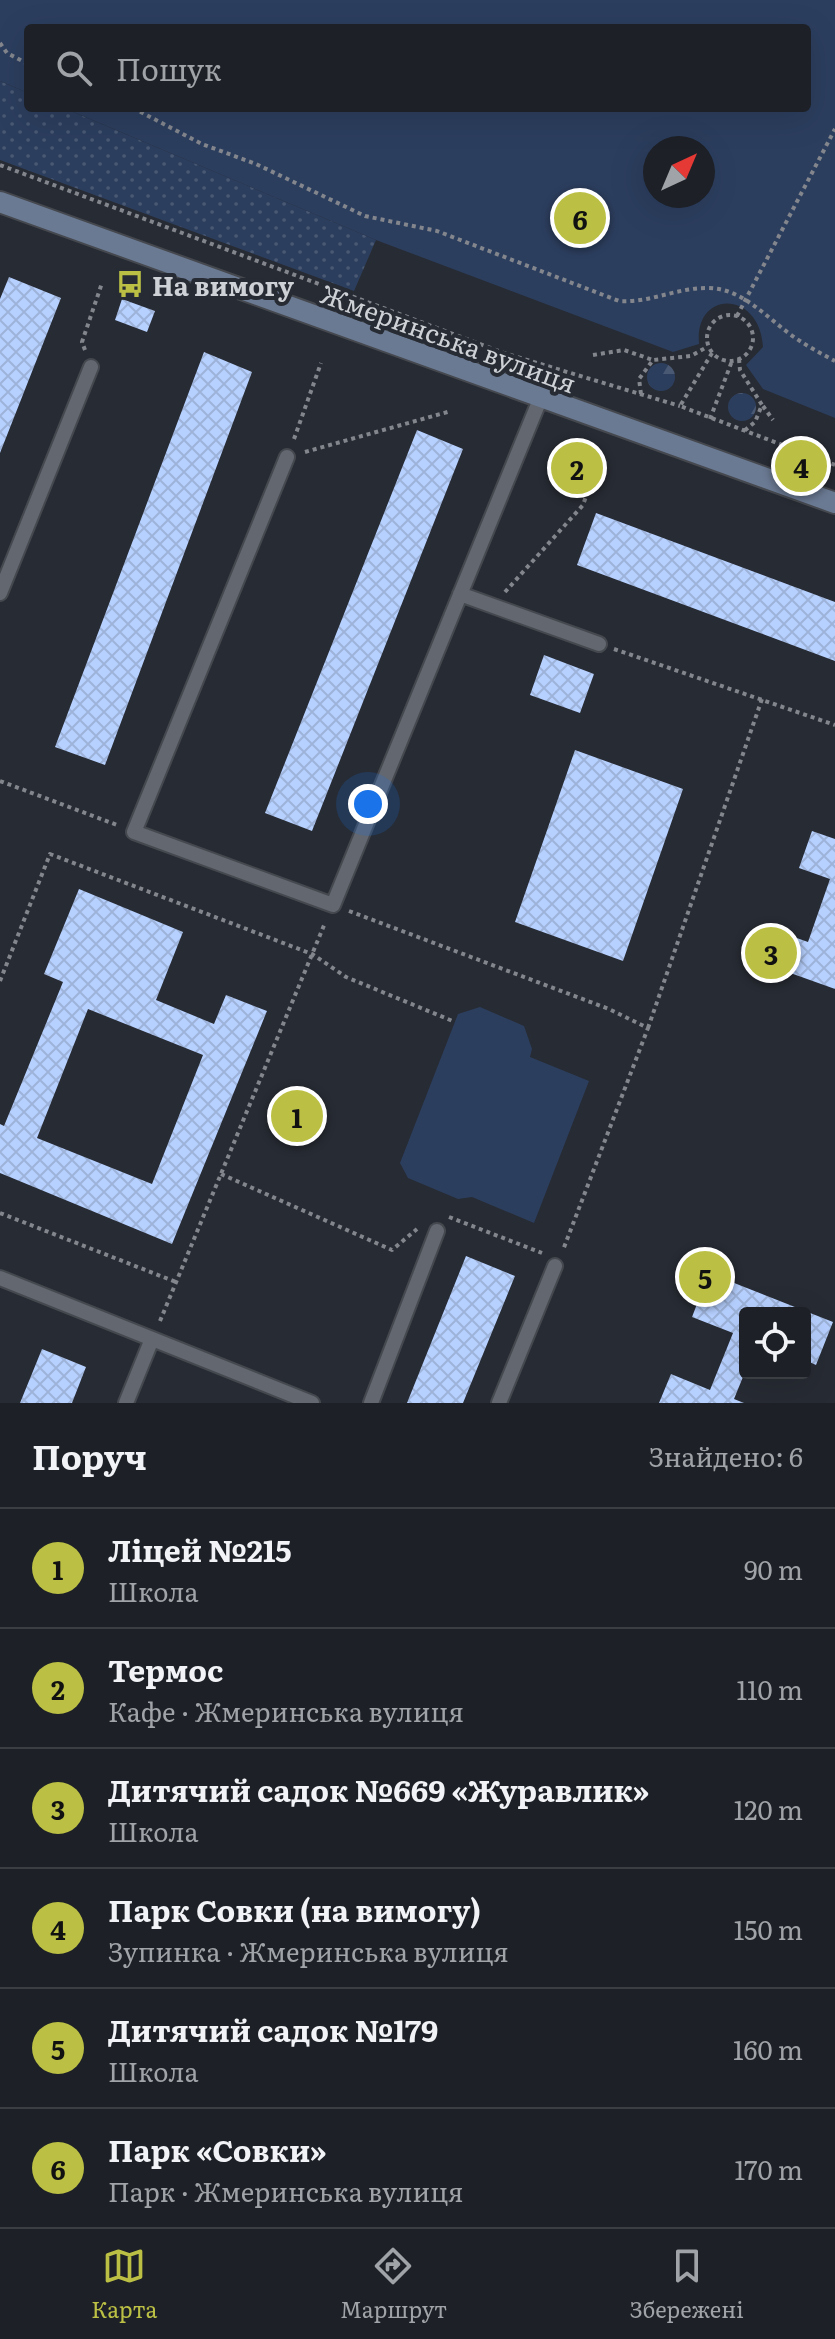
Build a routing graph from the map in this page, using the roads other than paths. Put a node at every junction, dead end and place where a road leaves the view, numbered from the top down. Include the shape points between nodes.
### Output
1 (0, 202) edge
2 (91, 367) road end
3 (541, 397) junction
4 (287, 457) road end
5 (835, 503) edge
6 (0, 593) edge
7 (460, 594) junction
8 (599, 644) road end
9 (434, 1223) road end
10 (557, 1263) road end
11 (0, 1278) edge
12 (152, 1339) junction
13 (126, 1403) edge
14 (312, 1403) edge
15 (371, 1403) edge
16 (499, 1403) edge

1 - 3 main road, Жмеринська вулиця
2 - 6 lane
3 - 5 main road, Жмеринська вулиця
3 - 7 lane
4 - 7 lane via 134,832 333,905
7 - 8 lane
9 - 15 lane
10 - 16 lane
11 - 12 lane
12 - 13 lane
12 - 14 lane

